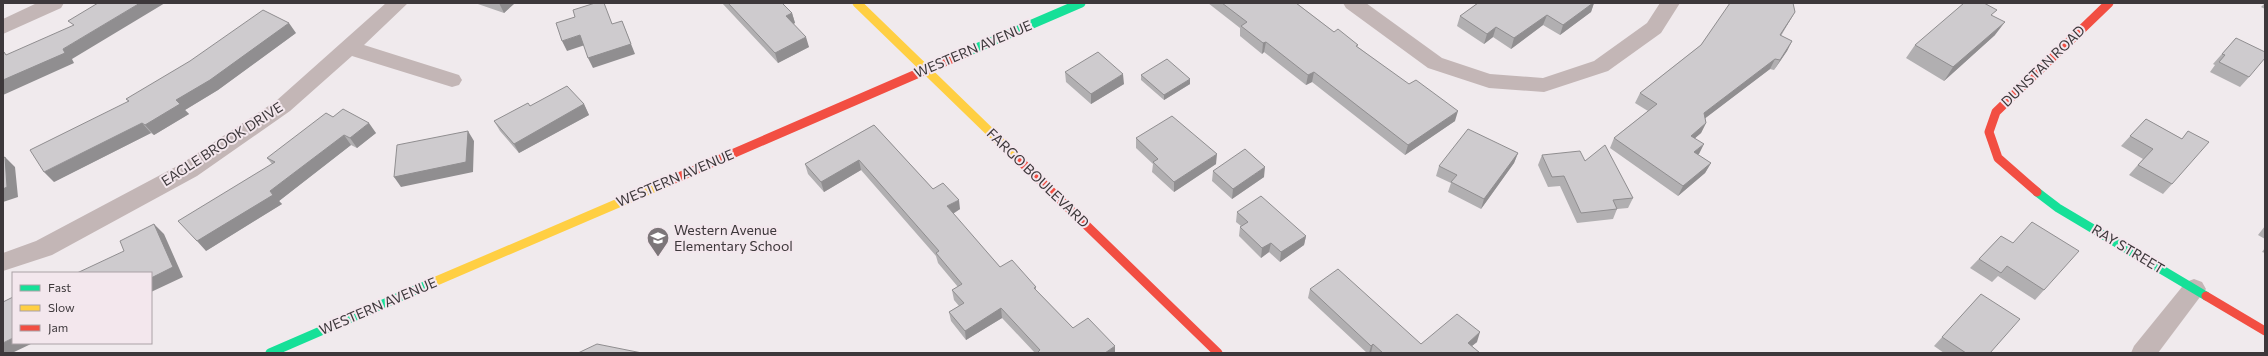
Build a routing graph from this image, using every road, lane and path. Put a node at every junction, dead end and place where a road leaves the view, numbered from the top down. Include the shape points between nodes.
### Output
1 (54, 3) edge
2 (398, 3) edge
3 (857, 3) edge
4 (1081, 3) edge
5 (1353, 3) edge
6 (1670, 3) edge
7 (2109, 3) edge
8 (3, 27) edge
9 (348, 47) junction
10 (926, 70) junction
11 (452, 80) dead end
12 (1998, 158) joint
13 (3, 262) edge
14 (2194, 288) junction
15 (2265, 331) edge
16 (270, 353) edge
17 (1218, 353) edge
18 (2143, 353) edge

1 - 8 street
2 - 9 street, EAGLE BROOK DRIVE
3 - 10 street, FARGO BOULEVARD
4 - 10 street, WESTERN AVENUE
5 - 6 street via 1435,63 1489,81 1544,85 1601,66 1654,28
7 - 12 street, DUNSTAN ROAD via 1996,112 1989,132
9 - 11 street
9 - 13 street, EAGLE BROOK DRIVE via 283,106 189,170 44,248
10 - 16 street, WESTERN AVENUE
10 - 17 street, FARGO BOULEVARD
12 - 14 street, RAY STREET via 2058,208
14 - 15 street, RAY STREET
14 - 18 street

